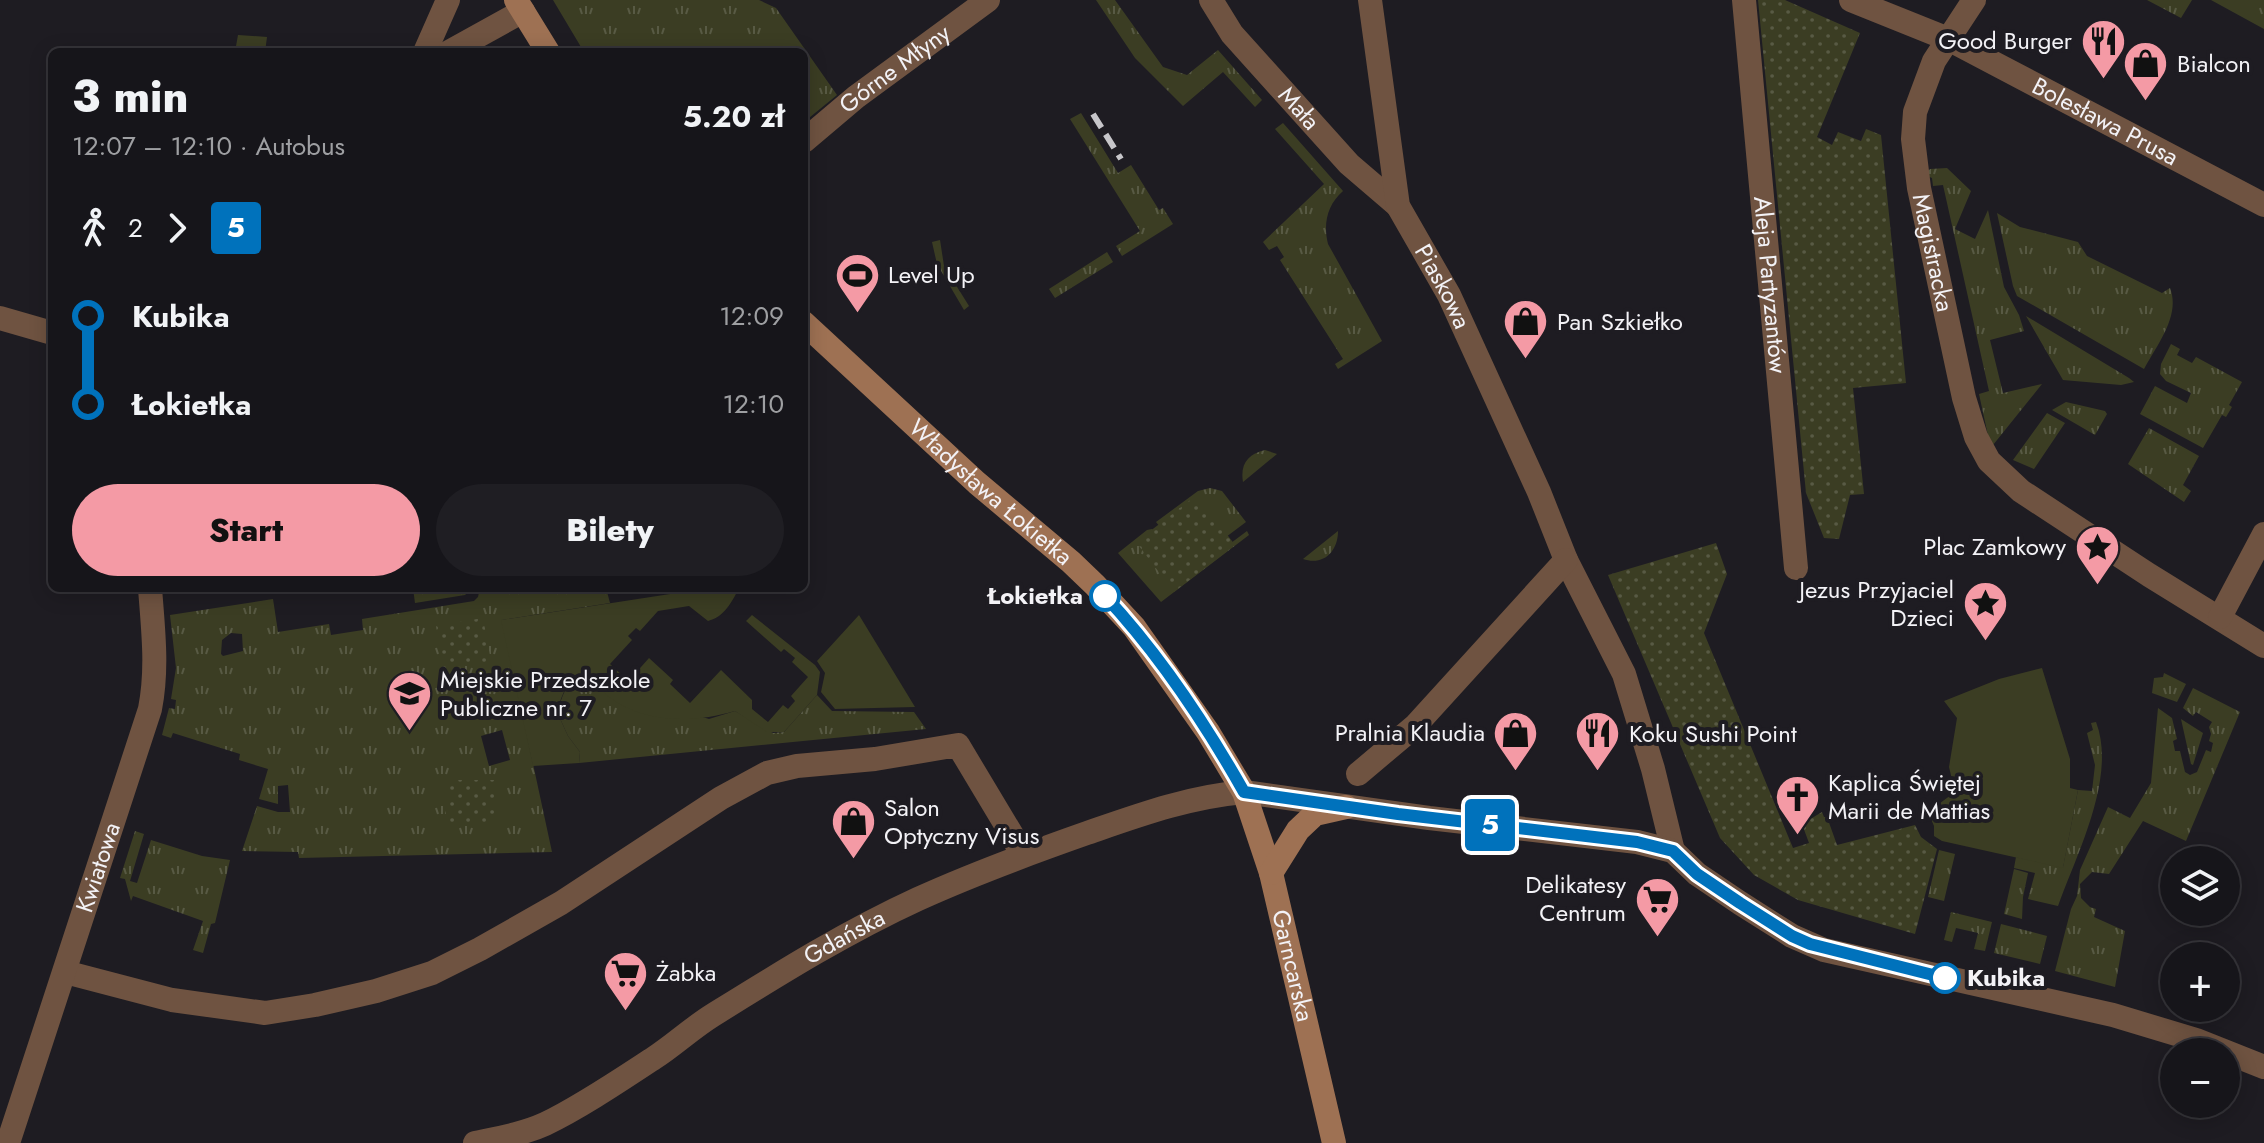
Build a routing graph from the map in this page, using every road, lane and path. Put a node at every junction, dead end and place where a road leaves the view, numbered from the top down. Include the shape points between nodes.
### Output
1 (448, 0) edge
2 (988, 0) edge
3 (1211, 0) edge
4 (1370, 0) edge
5 (1744, 0) edge
6 (1851, 0) edge
7 (1974, 0) edge
8 (519, 6) edge
9 (1948, 39) junction
10 (427, 48) edge
11 (455, 48) edge
12 (545, 48) edge
13 (808, 138) edge
14 (2264, 205) edge
15 (1398, 206) junction
16 (0, 318) edge
17 (808, 327) edge
18 (48, 332) edge
19 (2264, 534) edge
20 (1566, 560) junction
21 (1796, 568) dead end
22 (150, 592) edge
23 (2220, 617) junction
24 (2264, 646) edge
25 (1358, 774) dead end
26 (1244, 792) junction
27 (1346, 807) junction
28 (1673, 851) junction
29 (1021, 856) junction
30 (1271, 873) junction
31 (65, 972) junction
32 (2264, 1067) edge
33 (8, 1143) edge
34 (475, 1143) edge
35 (1334, 1143) edge

1 - 10 street
2 - 13 street, Górne Młyny
3 - 15 street, Mała via 1232,34 1349,164
4 - 15 street, Piaskowa
5 - 21 street, Aleja Partyzantów
6 - 9 street, Bolesława Prusa
7 - 9 street, Magistracka
8 - 11 street
8 - 12 street
9 - 14 street, Bolesława Prusa
9 - 23 street, Magistracka via 1915,112 1915,166 1976,437 1989,461 2021,491
15 - 20 street, Piaskowa via 1449,295
16 - 18 street
17 - 26 street, Władysława Łokietka via 1095,585 1134,627
19 - 23 street
20 - 25 street via 1415,726
20 - 28 street, Piaskowa via 1624,674
22 - 31 street, Kwiatowa via 155,654 150,709
23 - 24 street
26 - 27 street, Gdańska
26 - 29 street, Gdańska via 1182,801
26 - 30 street, Garncarska
27 - 28 street, Gdańska via 1637,842
27 - 30 street via 1315,814 1298,830
28 - 32 street via 1740,903 1824,950 2113,1015
29 - 31 street via 958,745 767,773 480,949 432,973 376,991 265,1013 172,1000
29 - 34 street, Gdańska via 853,931 545,1123
30 - 35 street, Garncarska
31 - 33 street, Kwiatowa

